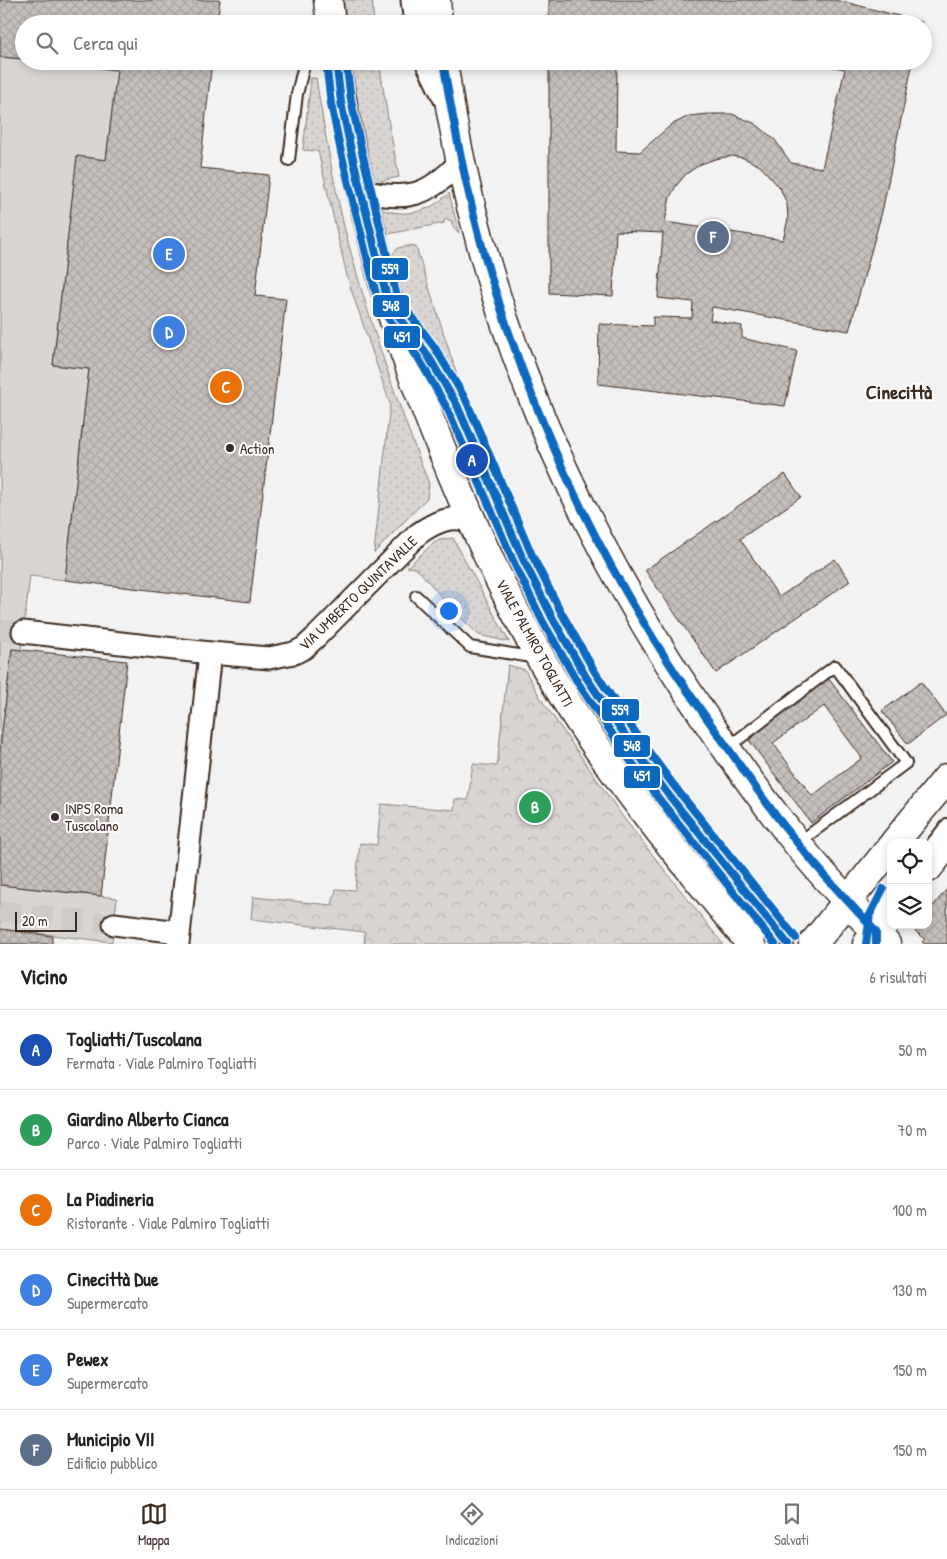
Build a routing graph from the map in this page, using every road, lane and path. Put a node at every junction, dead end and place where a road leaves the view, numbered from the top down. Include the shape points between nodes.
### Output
1 (412, 0) edge
2 (436, 0) edge
3 (414, 15) edge
4 (437, 15) edge
5 (303, 70) edge
6 (337, 70) edge
7 (430, 70) edge
8 (444, 70) edge
9 (451, 111) junction
10 (289, 160) dead end
11 (460, 162) junction
12 (361, 191) junction
13 (388, 302) junction
14 (472, 522) junction
15 (416, 596) dead end
16 (24, 632) tunnel mouth
17 (210, 654) junction
18 (542, 659) junction
19 (727, 748) junction
20 (947, 778) edge
21 (947, 824) edge
22 (897, 839) edge
23 (932, 843) edge
24 (797, 844) junction
25 (947, 844) edge
26 (887, 852) edge
27 (932, 863) edge
28 (887, 901) edge
29 (847, 902) junction
30 (114, 924) tunnel mouth
31 (879, 936) edge
32 (179, 938) edge
33 (751, 944) edge
34 (788, 944) edge
35 (813, 944) edge

1 - 3 street
2 - 4 main road
5 - 10 lane
6 - 12 main road, VIALE PALMIRO TOGLIATTI
7 - 9 street
8 - 9 main road
9 - 11 main road
11 - 12 street via 438,183 415,194 389,196
11 - 19 main road via 496,298 556,455 632,604
12 - 13 main road, VIALE PALMIRO TOGLIATTI
13 - 14 main road, VIALE PALMIRO TOGLIATTI via 421,398
13 - 34 lane, VIALE PALMIRO TOGLIATTI via 432,360 454,400 523,559 586,677 667,793
14 - 17 street, VIA UMBERTO QUINTAVALLE via 452,518 418,534 299,651 269,658
14 - 18 main road, VIALE PALMIRO TOGLIATTI
15 - 18 lane via 470,647
16 - 17 street, VIA UMBERTO QUINTAVALLE
17 - 32 street
18 - 33 main road, VIALE PALMIRO TOGLIATTI via 616,774
19 - 24 main road
19 - 24 lane via 835,666 906,762
20 - 22 main road
21 - 23 lane
24 - 29 main road
25 - 27 main road
26 - 29 main road
28 - 31 lane via 882,909
29 - 31 main road
29 - 35 main road
30 - 32 street

